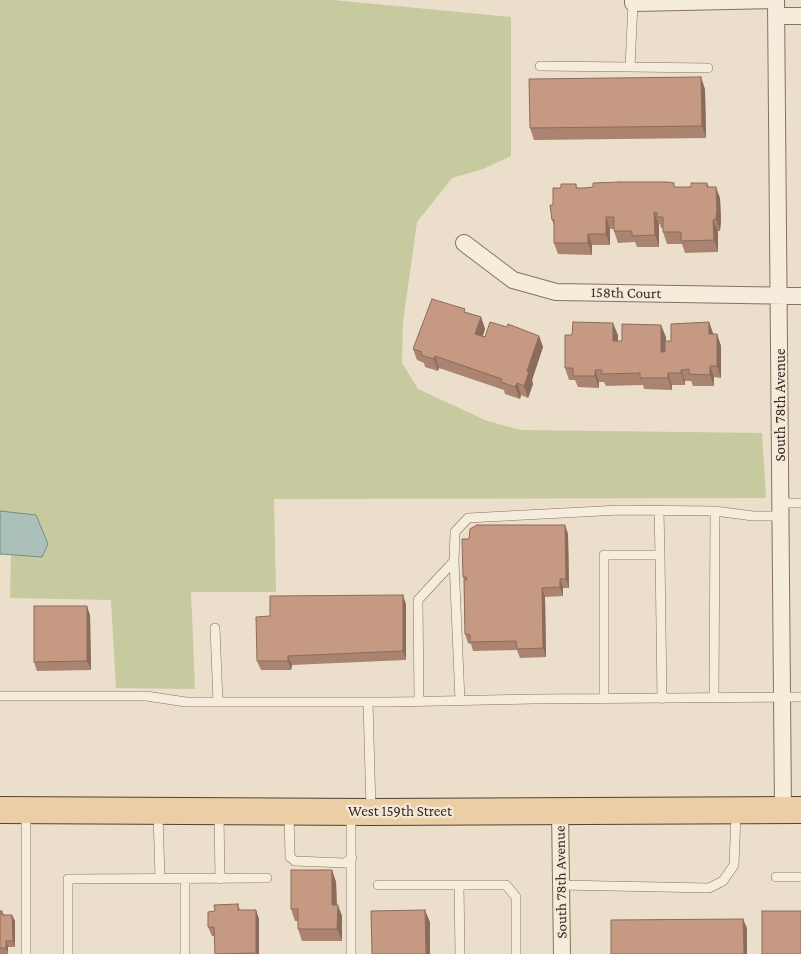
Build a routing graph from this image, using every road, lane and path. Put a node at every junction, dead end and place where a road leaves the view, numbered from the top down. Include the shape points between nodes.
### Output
1 (633, 2) edge
2 (776, 5) edge
3 (801, 16) edge
4 (540, 66) dead end
5 (630, 67) junction
6 (708, 68) dead end
7 (464, 243) dead end
8 (779, 295) junction
9 (801, 296) edge
10 (801, 503) edge
11 (781, 509) junction
12 (659, 510) junction
13 (715, 511) junction
14 (660, 555) junction
15 (454, 561) junction
16 (215, 628) dead end
17 (0, 696) edge
18 (801, 697) edge
19 (714, 698) junction
20 (782, 698) junction
21 (604, 699) junction
22 (662, 699) junction
23 (460, 701) junction
24 (218, 702) junction
25 (368, 702) junction
26 (419, 702) junction
27 (26, 809) junction
28 (0, 810) edge
29 (560, 810) junction
30 (736, 810) junction
31 (792, 810) edge
32 (158, 811) junction
33 (288, 811) junction
34 (218, 812) junction
35 (361, 812) junction
36 (352, 858) junction
37 (776, 877) dead end
38 (801, 877) edge
39 (267, 878) dead end
40 (160, 879) junction
41 (185, 879) junction
42 (220, 879) junction
43 (378, 885) dead end
44 (459, 885) junction
45 (561, 885) junction
46 (26, 954) edge
47 (68, 954) edge
48 (185, 954) edge
49 (351, 954) edge
50 (460, 954) edge
51 (516, 954) edge
52 (562, 954) edge

1 - 2 street
1 - 5 lane
2 - 3 street
2 - 8 street, South 78th Avenue
4 - 5 lane
5 - 6 lane
7 - 8 street, 158th Court via 513,280 556,292
8 - 9 street, 158th Court
8 - 11 street, South 78th Avenue
10 - 11 lane
11 - 13 lane via 752,516
11 - 20 street, South 78th Avenue
12 - 13 lane
12 - 14 lane
12 - 15 lane via 468,518 455,532
13 - 19 lane
14 - 21 lane via 604,555
14 - 22 lane
15 - 23 lane
15 - 26 lane via 418,600
16 - 24 lane
17 - 24 lane via 146,696 186,702
18 - 20 lane
19 - 20 lane
19 - 22 lane
20 - 31 street, South 78th Avenue
21 - 22 lane
21 - 23 lane
23 - 26 lane
24 - 25 lane
25 - 26 lane
25 - 35 lane
27 - 28 main road, West 159th Street
27 - 32 main road, West 159th Street
27 - 46 lane
29 - 30 main road, West 159th Street
29 - 35 main road, West 159th Street
29 - 45 street, South 78th Avenue
30 - 31 main road, West 159th Street
30 - 45 lane via 734,865 723,881 709,888
32 - 34 main road, West 159th Street
32 - 40 lane
33 - 34 main road, West 159th Street
33 - 35 main road, West 159th Street
33 - 36 lane via 290,857 295,861 345,862
34 - 42 lane
35 - 36 lane
36 - 49 lane
37 - 38 lane
39 - 42 lane
40 - 41 lane
40 - 47 lane via 68,879
41 - 42 lane
41 - 48 lane
43 - 44 lane
44 - 50 lane
44 - 51 lane via 506,885 516,897
45 - 52 street, South 78th Avenue

